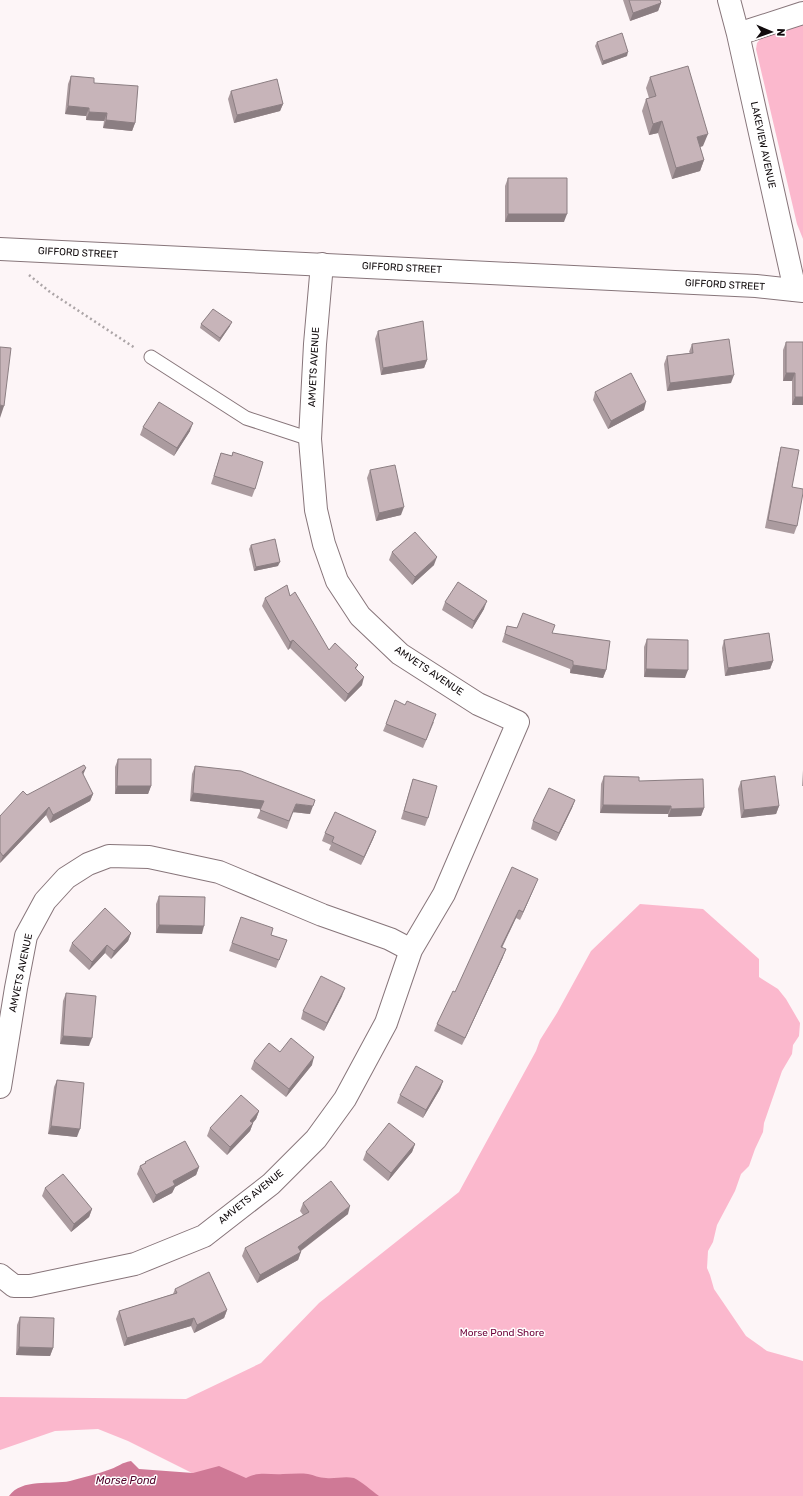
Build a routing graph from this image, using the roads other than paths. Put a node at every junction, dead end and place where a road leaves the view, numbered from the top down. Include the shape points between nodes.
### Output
1 (729, 0) edge
2 (803, 13) edge
3 (738, 34) junction
4 (0, 249) edge
5 (322, 264) junction
6 (799, 290) edge
7 (151, 357) road end
8 (310, 439) junction
9 (411, 950) junction
10 (0, 1087) edge
11 (0, 1275) edge

1 - 3 street, LAKEVIEW AVENUE
2 - 3 street
3 - 6 street, LAKEVIEW AVENUE
4 - 5 street, GIFFORD STREET
5 - 6 street, GIFFORD STREET
5 - 8 street, AMVETS AVENUE
7 - 8 lane via 246,418
8 - 9 street, AMVETS AVENUE via 316,510 324,544 337,581 360,616 400,654 478,704 518,722 444,894
9 - 10 street, AMVETS AVENUE via 390,939 322,915 219,872 149,857 109,856 88,864 66,878 44,901 26,936
9 - 11 street, AMVETS AVENUE via 386,1023 345,1099 316,1139 270,1184 204,1236 135,1264 30,1286 14,1286

